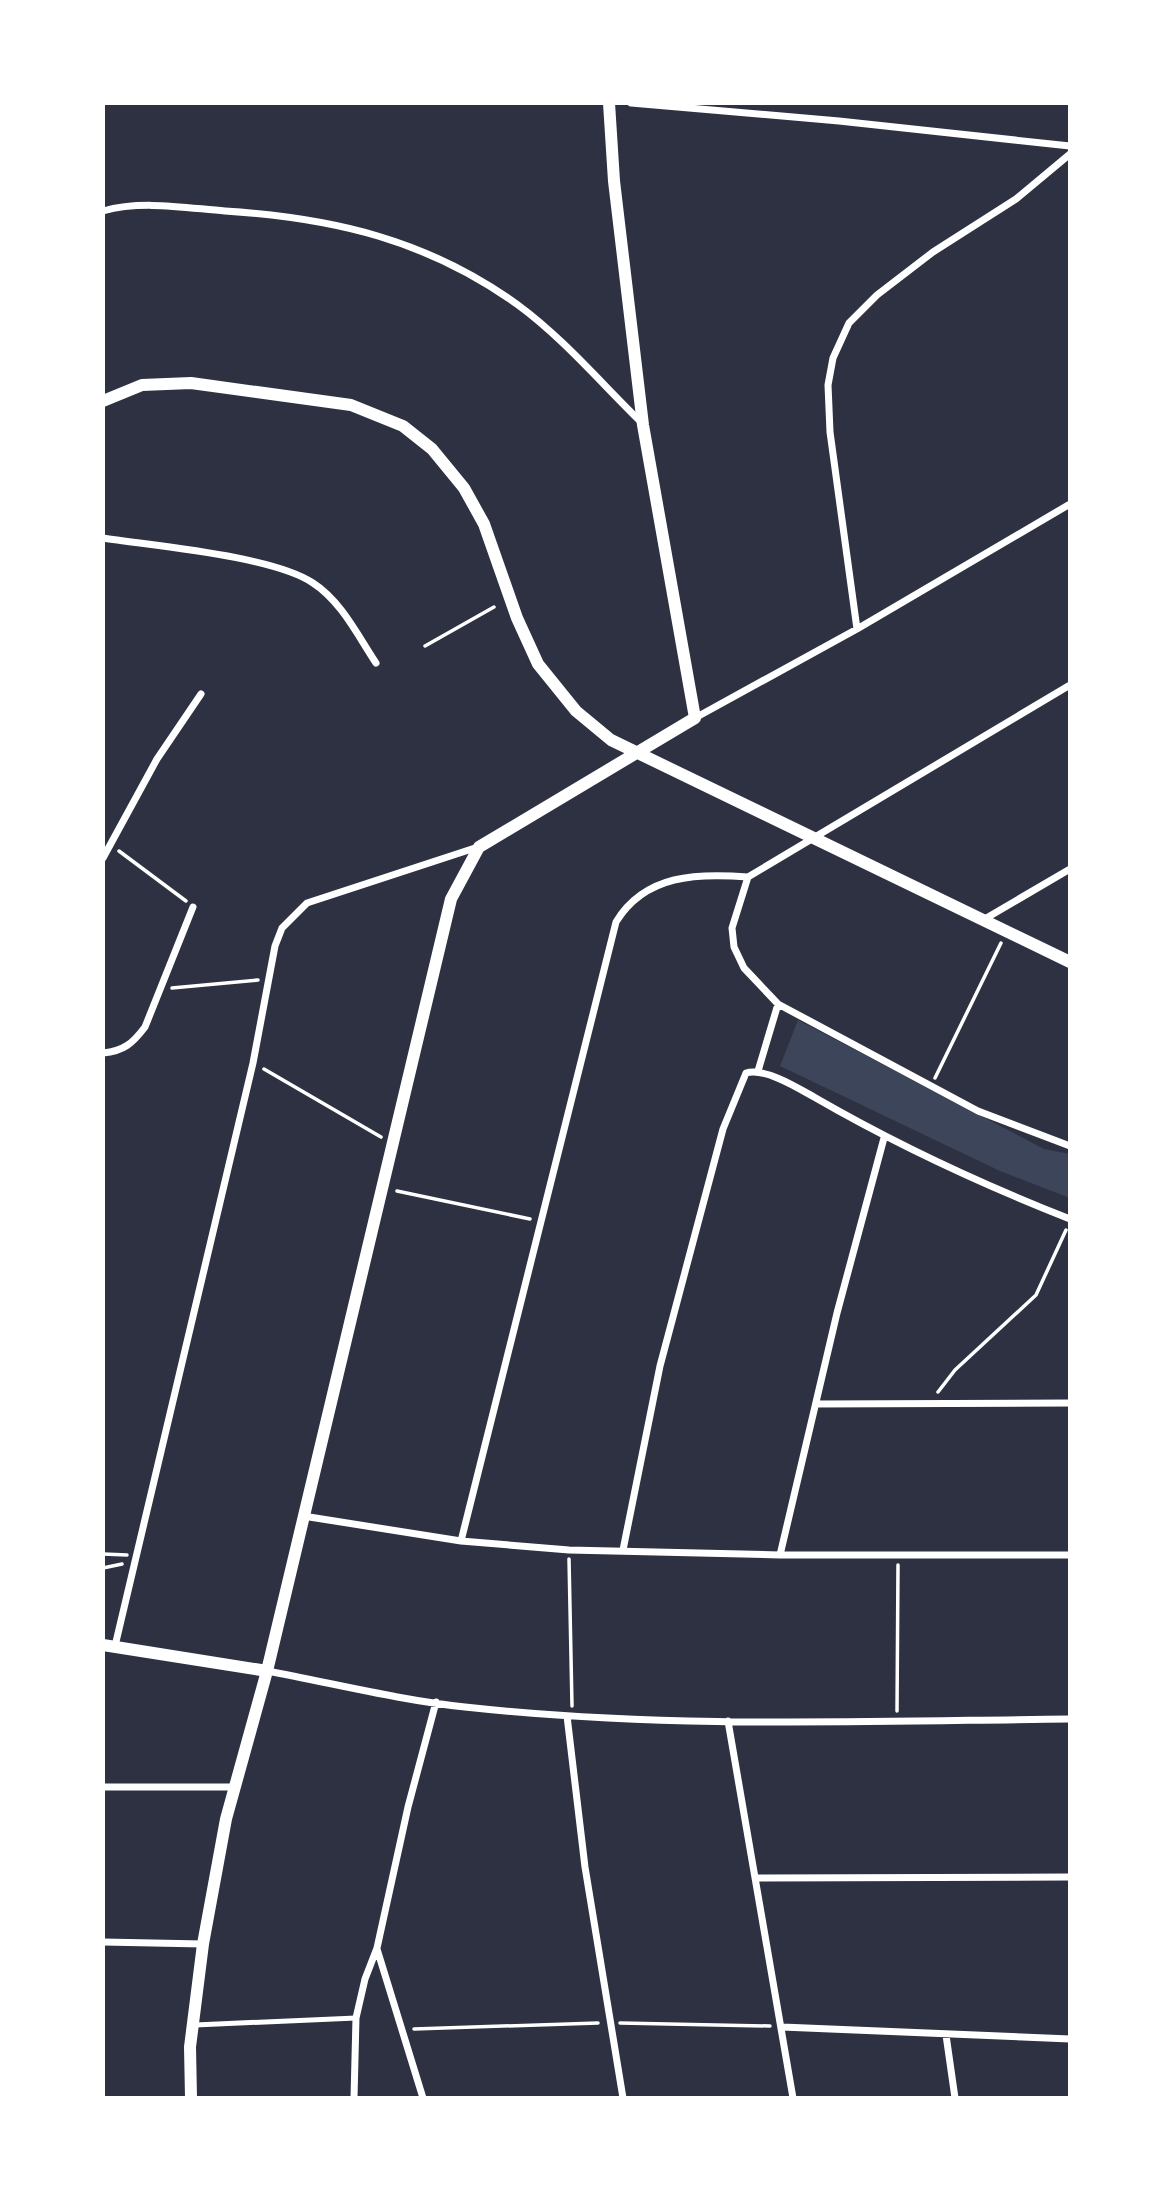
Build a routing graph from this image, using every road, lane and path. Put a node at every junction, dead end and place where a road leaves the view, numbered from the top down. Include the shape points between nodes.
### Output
1 (609, 103) edge
2 (631, 103) edge
3 (1070, 146) edge
4 (1070, 154) edge
5 (103, 211) edge
6 (103, 401) edge
7 (643, 425) junction
8 (1070, 504) edge
9 (103, 538) edge
10 (494, 607) dead end
11 (858, 629) junction
12 (425, 646) dead end
13 (376, 663) dead end
14 (1070, 685) edge
15 (201, 694) dead end
16 (695, 718) junction
17 (633, 753) junction
18 (812, 838) junction
19 (110, 844) junction
20 (479, 847) junction
21 (103, 858) edge
22 (1070, 869) edge
23 (748, 877) junction
24 (193, 907) joint
25 (983, 920) junction
26 (1007, 932) junction
27 (1070, 962) edge
28 (267, 979) junction
29 (162, 989) junction
30 (778, 1004) junction
31 (103, 1053) edge
32 (253, 1063) junction
33 (758, 1071) junction
34 (931, 1086) junction
35 (381, 1137) dead end
36 (884, 1138) junction
37 (1070, 1146) edge
38 (381, 1188) junction
39 (1070, 1220) edge
40 (539, 1221) junction
41 (930, 1402) junction
42 (816, 1404) junction
43 (1070, 1404) edge
44 (303, 1516) junction
45 (461, 1541) junction
46 (569, 1550) junction
47 (623, 1550) junction
48 (103, 1554) edge
49 (780, 1555) junction
50 (898, 1555) junction
51 (1070, 1555) edge
52 (135, 1558) junction
53 (103, 1568) edge
54 (109, 1646) edge
55 (267, 1671) junction
56 (436, 1702) junction
57 (570, 1716) junction
58 (1070, 1719) edge
59 (897, 1720) junction
60 (728, 1721) junction
61 (103, 1787) edge
62 (235, 1787) junction
63 (1070, 1877) edge
64 (756, 1878) junction
65 (103, 1942) edge
66 (203, 1944) junction
67 (377, 1948) junction
68 (356, 2018) junction
69 (609, 2023) junction
70 (192, 2025) junction
71 (782, 2026) junction
72 (402, 2029) junction
73 (946, 2035) junction
74 (1070, 2039) edge
75 (191, 2098) edge
76 (354, 2098) edge
77 (423, 2098) edge
78 (622, 2098) edge
79 (793, 2098) edge
80 (955, 2098) edge

1 - 7 street
2 - 3 street
4 - 11 street via 1016,199 933,252 877,295 849,323 832,358 830,432
5 - 7 street via 151,206 241,212 369,231 454,263 519,306
6 - 17 street via 142,385 191,383 351,405 403,426 432,449 464,488 484,524 538,664 576,710
7 - 16 street
8 - 11 street
9 - 13 street via 246,561 313,582 329,596
10 - 12 path
11 - 16 street
14 - 18 street
15 - 19 street via 157,759
16 - 17 street
17 - 18 street
17 - 20 street
18 - 23 street
18 - 25 street
19 - 21 street
19 - 24 path
20 - 28 street via 307,903 282,928
20 - 38 street via 451,899 443,925
22 - 25 street
23 - 30 street via 732,928 734,947 744,968
23 - 40 street via 707,874 667,881 625,906 616,922
24 - 29 street
25 - 26 street
26 - 27 street
26 - 34 path
28 - 29 path
28 - 32 street
29 - 31 street via 133,1044
30 - 33 street
30 - 34 street
32 - 35 path
32 - 52 street
33 - 36 street
33 - 47 street via 742,1077 723,1129 660,1366
34 - 37 street
36 - 39 street
36 - 42 street
38 - 40 path
38 - 44 street
39 - 41 path via 1036,1295 955,1370
40 - 45 street
41 - 42 street
41 - 43 street
42 - 49 street
44 - 45 street
44 - 55 street
45 - 46 street
46 - 47 street
46 - 57 path
47 - 49 street
48 - 52 path
49 - 50 street
50 - 51 street
50 - 59 path
52 - 53 path
52 - 54 street
54 - 55 street
55 - 56 street
55 - 62 street
56 - 57 street
56 - 67 street
57 - 60 street
57 - 69 street
58 - 59 street
59 - 60 street
60 - 64 street
61 - 62 street
62 - 66 street
63 - 64 street
64 - 71 street
65 - 66 street
66 - 70 street
67 - 68 street
67 - 72 street
68 - 70 lane
68 - 76 street
69 - 71 path
69 - 72 path
69 - 78 street
70 - 75 street
71 - 73 street
71 - 79 street
72 - 77 street
73 - 74 street
73 - 80 street

